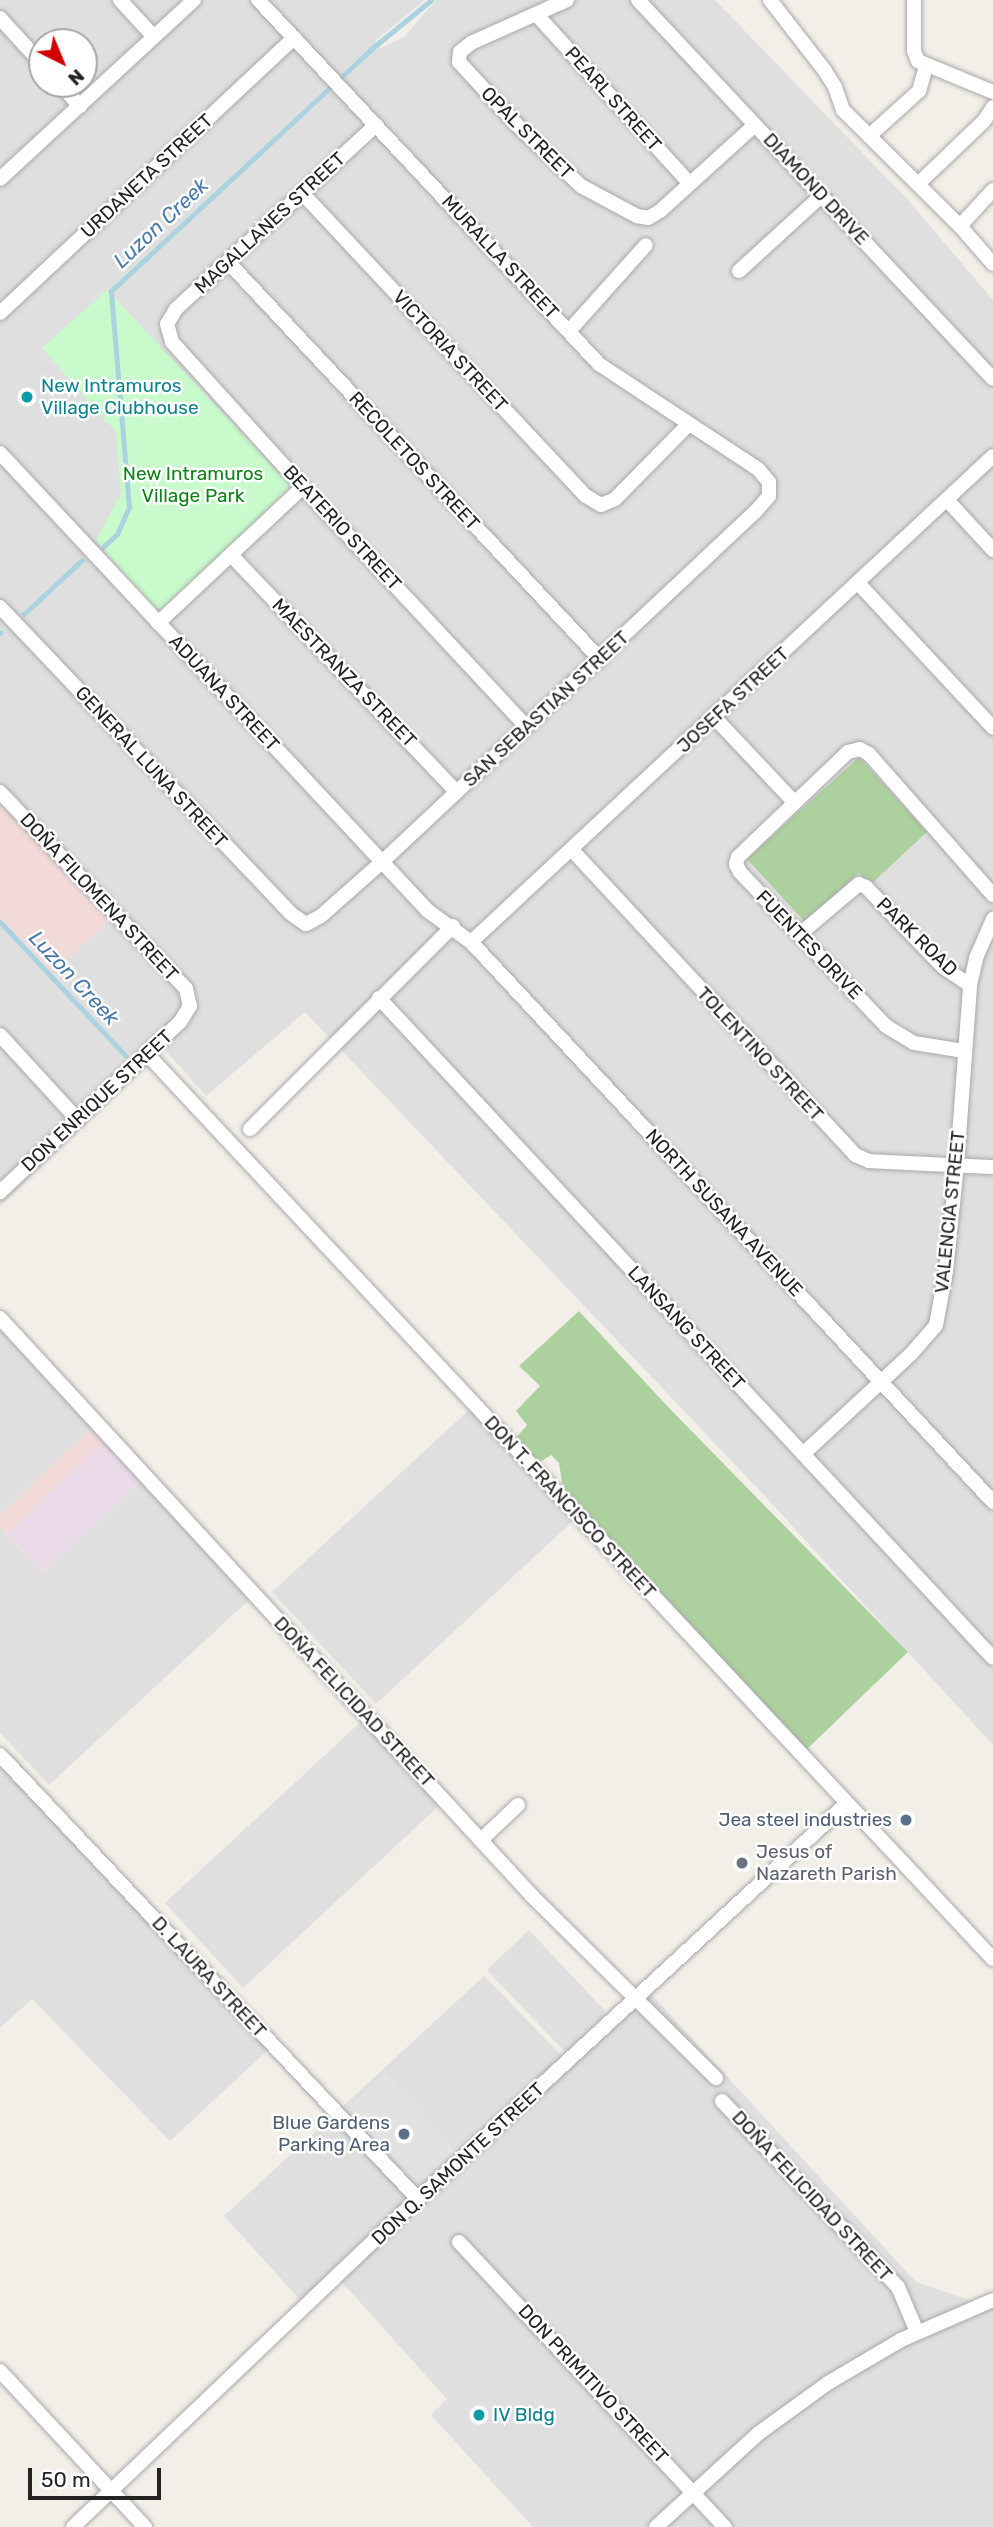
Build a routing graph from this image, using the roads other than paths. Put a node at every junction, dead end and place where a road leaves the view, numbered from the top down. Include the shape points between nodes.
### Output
1 (120, 0) edge
2 (194, 0) edge
3 (258, 0) edge
4 (567, 0) edge
5 (638, 0) edge
6 (770, 0) edge
7 (915, 0) edge
8 (536, 13) junction
9 (0, 18) edge
10 (154, 37) junction
11 (294, 38) junction
12 (28, 49) edge
13 (926, 67) junction
14 (993, 92) edge
15 (73, 98) edge
16 (80, 106) junction
17 (993, 107) edge
18 (376, 125) junction
19 (755, 125) junction
20 (869, 136) junction
21 (2, 172) edge
22 (690, 184) junction
23 (918, 184) junction
24 (993, 190) edge
25 (303, 194) junction
26 (821, 196) junction
27 (960, 226) junction
28 (646, 245) dead end
29 (229, 263) junction
30 (993, 264) edge
31 (739, 271) dead end
32 (0, 313) edge
33 (167, 324) joint
34 (569, 331) junction
35 (993, 379) edge
36 (689, 424) junction
37 (0, 453) edge
38 (993, 457) edge
39 (769, 482) joint
40 (303, 487) junction
41 (947, 500) junction
42 (993, 550) edge
43 (231, 555) junction
44 (858, 583) junction
45 (0, 607) edge
46 (158, 623) junction
47 (600, 659) junction
48 (714, 717) junction
49 (526, 726) junction
50 (993, 728) edge
51 (0, 792) edge
52 (457, 792) junction
53 (794, 803) junction
54 (572, 850) junction
55 (382, 862) junction
56 (993, 895) edge
57 (993, 919) edge
58 (306, 924) joint
59 (453, 926) junction
60 (800, 934) junction
61 (471, 942) junction
62 (970, 985) junction
63 (379, 998) junction
64 (190, 1006) joint
65 (0, 1035) edge
66 (964, 1051) junction
67 (147, 1054) junction
68 (78, 1120) junction
69 (250, 1129) dead end
70 (957, 1164) junction
71 (993, 1167) edge
72 (0, 1192) edge
73 (0, 1318) edge
74 (881, 1382) junction
75 (803, 1454) junction
76 (993, 1502) edge
77 (993, 1658) edge
78 (0, 1755) edge
79 (846, 1804) junction
80 (518, 1805) dead end
81 (481, 1840) junction
82 (993, 1959) edge
83 (635, 2000) junction
84 (716, 2078) dead end
85 (722, 2101) dead end
86 (418, 2199) junction
87 (460, 2242) dead end
88 (993, 2300) edge
89 (917, 2332) junction
90 (0, 2371) edge
91 (112, 2490) junction
92 (693, 2493) junction
93 (73, 2527) edge
94 (145, 2527) edge
95 (656, 2527) edge
96 (725, 2527) edge

1 - 10 street
2 - 10 street
3 - 11 street, MURALLA STREET
4 - 8 street
5 - 19 street, DIAMOND DRIVE
6 - 20 street via 830,79 843,110
7 - 13 street via 915,51
8 - 22 street, PEARL STREET
8 - 22 street, OPAL STREET via 471,43 460,52 459,62 561,170 636,216 648,218
9 - 12 street
10 - 16 street
11 - 18 street, MURALLA STREET
11 - 32 street, URDANETA STREET
13 - 14 street
13 - 20 street via 919,91
15 - 16 street
16 - 21 street
17 - 23 street
18 - 25 street, MAGALLANES STREET
18 - 34 street, MURALLA STREET
19 - 22 street
19 - 26 street, DIAMOND DRIVE
20 - 23 street
23 - 27 street
24 - 27 street
25 - 29 street, MAGALLANES STREET
25 - 36 street, VICTORIA STREET via 586,496 601,505 615,499
26 - 31 street
26 - 35 street, DIAMOND DRIVE
27 - 30 street
28 - 34 street
29 - 33 street, MAGALLANES STREET via 176,309
29 - 47 street, RECOLETOS STREET
33 - 40 street, BEATERIO STREET via 172,342
34 - 36 street, MURALLA STREET via 614,377
36 - 39 street, MURALLA STREET via 758,469
37 - 46 street, ADUANA STREET
38 - 41 street, JOSEFA STREET
39 - 47 street, SAN SEBASTIAN STREET via 769,496 756,511
40 - 43 street
40 - 49 street, BEATERIO STREET
41 - 42 street
41 - 44 street, JOSEFA STREET
43 - 46 street
43 - 52 street, MAESTRANZA STREET
44 - 48 street, JOSEFA STREET
44 - 50 street
45 - 58 street, GENERAL LUNA STREET via 290,913
46 - 55 street, ADUANA STREET
47 - 49 street, SAN SEBASTIAN STREET
48 - 53 street
48 - 54 street, JOSEFA STREET
49 - 52 street, SAN SEBASTIAN STREET
51 - 64 street, DOÑA FILOMENA STREET via 186,989
52 - 55 street, SAN SEBASTIAN STREET
53 - 56 street, FUENTES DRIVE via 848,752 860,749
53 - 60 street, FUENTES DRIVE via 736,864
54 - 61 street, JOSEFA STREET
54 - 70 street, TOLENTINO STREET via 855,1154 869,1161
55 - 58 street, SAN SEBASTIAN STREET
55 - 59 street, ADUANA STREET via 428,911
57 - 62 street, VALENCIA STREET
59 - 61 street, NORTH SUSANA AVENUE
59 - 63 street
60 - 62 street, PARK ROAD via 859,884 943,967
60 - 66 street, FUENTES DRIVE via 886,1026 914,1043
61 - 74 street, NORTH SUSANA AVENUE
62 - 66 street, VALENCIA STREET
63 - 69 street
63 - 75 street, LANSANG STREET
64 - 67 street, DON ENRIQUE STREET
65 - 68 street
66 - 70 street, VALENCIA STREET
67 - 68 street, DON ENRIQUE STREET
67 - 79 street, DON T. FRANCISCO STREET
68 - 72 street, DON ENRIQUE STREET
70 - 71 street, TOLENTINO STREET
70 - 74 street, VALENCIA STREET via 936,1325
73 - 81 street, DOÑA FELICIDAD STREET
74 - 75 street, VALENCIA STREET
74 - 76 street, NORTH SUSANA AVENUE
75 - 77 street, LANSANG STREET
78 - 86 street, D. LAURA STREET
79 - 82 street, DON T. FRANCISCO STREET
79 - 83 street, DON Q. SAMONTE STREET
80 - 81 street
81 - 83 street, DOÑA FELICIDAD STREET
83 - 84 street, DOÑA FELICIDAD STREET
83 - 86 street, DON Q. SAMONTE STREET
85 - 89 street, DOÑA FELICIDAD STREET via 898,2287
86 - 91 street, DON Q. SAMONTE STREET
87 - 92 street, DON PRIMITIVO STREET
88 - 89 street
89 - 92 street via 828,2384 759,2433
90 - 91 street
91 - 93 street, DON Q. SAMONTE STREET
91 - 94 street
92 - 95 street
92 - 96 street, DON PRIMITIVO STREET

